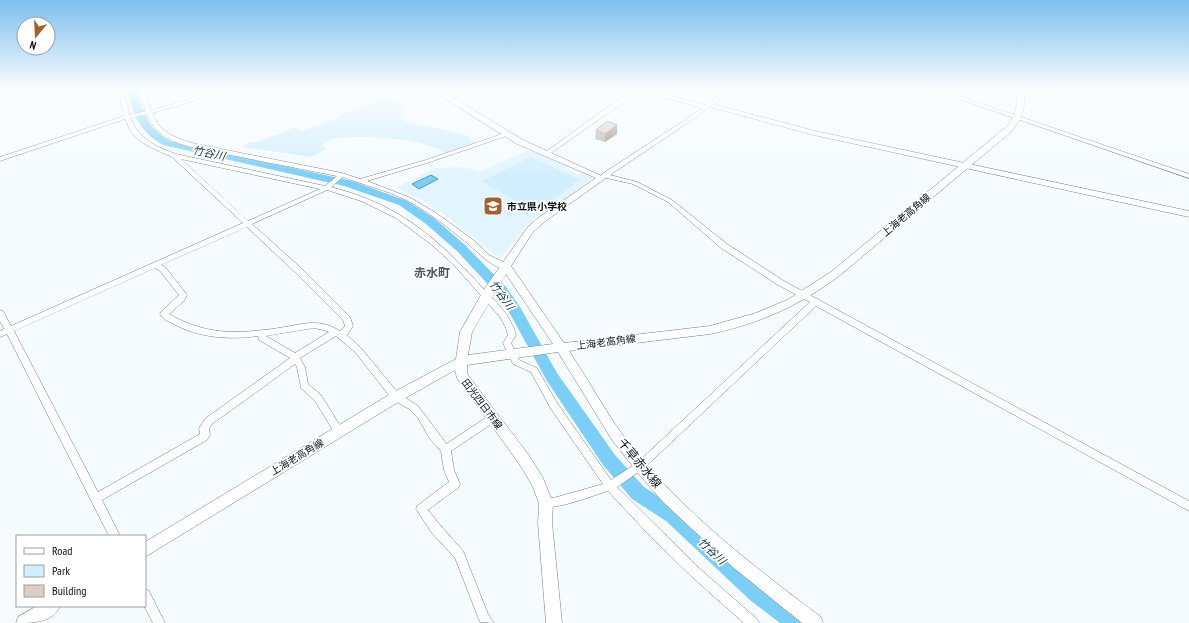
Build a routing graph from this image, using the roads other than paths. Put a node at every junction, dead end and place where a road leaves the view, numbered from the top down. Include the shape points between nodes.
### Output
1 (126, 118) edge
2 (129, 118) edge
3 (151, 118) edge
4 (482, 118) edge
5 (596, 118) edge
6 (689, 118) edge
7 (755, 118) edge
8 (1017, 118) joint
9 (507, 134) junction
10 (546, 154) junction
11 (174, 156) junction
12 (0, 159) edge
13 (965, 166) junction
14 (341, 176) junction
15 (603, 176) junction
16 (1189, 176) edge
17 (361, 181) junction
18 (327, 188) junction
19 (1189, 214) edge
20 (248, 223) junction
21 (156, 264) junction
22 (504, 269) junction
23 (488, 294) junction
24 (805, 295) junction
25 (816, 301) junction
26 (0, 313) edge
27 (4, 332) edge
28 (339, 333) junction
29 (261, 334) junction
30 (557, 347) junction
31 (513, 352) junction
32 (295, 357) junction
33 (461, 362) junction
34 (396, 397) junction
35 (493, 418) junction
36 (339, 432) junction
37 (446, 449) junction
38 (638, 468) junction
39 (610, 486) junction
40 (96, 498) junction
41 (546, 503) junction
42 (1189, 506) edge
43 (114, 535) edge
44 (146, 549) edge
45 (146, 598) edge
46 (50, 607) edge
47 (24, 623) edge
48 (159, 623) edge
49 (488, 623) edge
50 (554, 623) edge
51 (753, 623) edge
52 (815, 623) edge

1 - 12 street
2 - 11 street via 135,134 143,142
3 - 14 street via 157,129 176,140
4 - 9 main road
5 - 10 street
6 - 15 street
7 - 13 street
8 - 13 main road, 上海老高角線 via 1009,129
8 - 16 street
9 - 10 main road
9 - 17 street
10 - 15 main road
11 - 18 street
11 - 20 street
13 - 19 street
13 - 24 main road, 上海老高角線 via 835,274
14 - 17 street
14 - 18 street
15 - 22 main road, 田光四日市線 via 535,225
15 - 24 street via 635,183 670,201 724,246
17 - 22 street via 409,199 439,218
18 - 20 street
18 - 23 street via 361,198 403,219 434,241
20 - 21 street
20 - 28 street via 347,319 349,326
21 - 27 street
21 - 29 street via 183,295 164,314 172,321 216,335
22 - 23 main road, 田光四日市線
22 - 30 main road, 千草赤水線
23 - 31 street via 511,331 512,335 507,342
23 - 33 main road, 田光四日市線 via 466,332
24 - 25 street
24 - 30 main road, 上海老高角線 via 778,310 726,327 685,334
25 - 38 street
25 - 42 street
26 - 27 street
27 - 40 street
28 - 29 street via 326,327 315,326
28 - 32 street
28 - 34 street via 374,368
29 - 32 street via 262,338
30 - 31 main road, 上海老高角線
30 - 38 main road, 千草赤水線
31 - 33 main road, 上海老高角線
31 - 39 street via 516,362 534,370 554,406
32 - 36 street via 301,367 304,386 318,398
32 - 40 street via 209,421 204,428 204,437
33 - 34 main road, 上海老高角線
33 - 35 main road, 田光四日市線 via 461,375
34 - 36 main road, 上海老高角線
34 - 37 street via 417,410 440,445
35 - 37 street
35 - 41 main road, 田光四日市線 via 538,482
36 - 44 main road, 上海老高角線
37 - 49 street via 454,484 421,509 459,555
38 - 39 street
38 - 52 main road, 千草赤水線 via 735,559
39 - 41 street
39 - 51 street via 695,572
40 - 43 street
41 - 50 main road, 田光四日市線 via 545,523
45 - 48 street
46 - 47 main road

